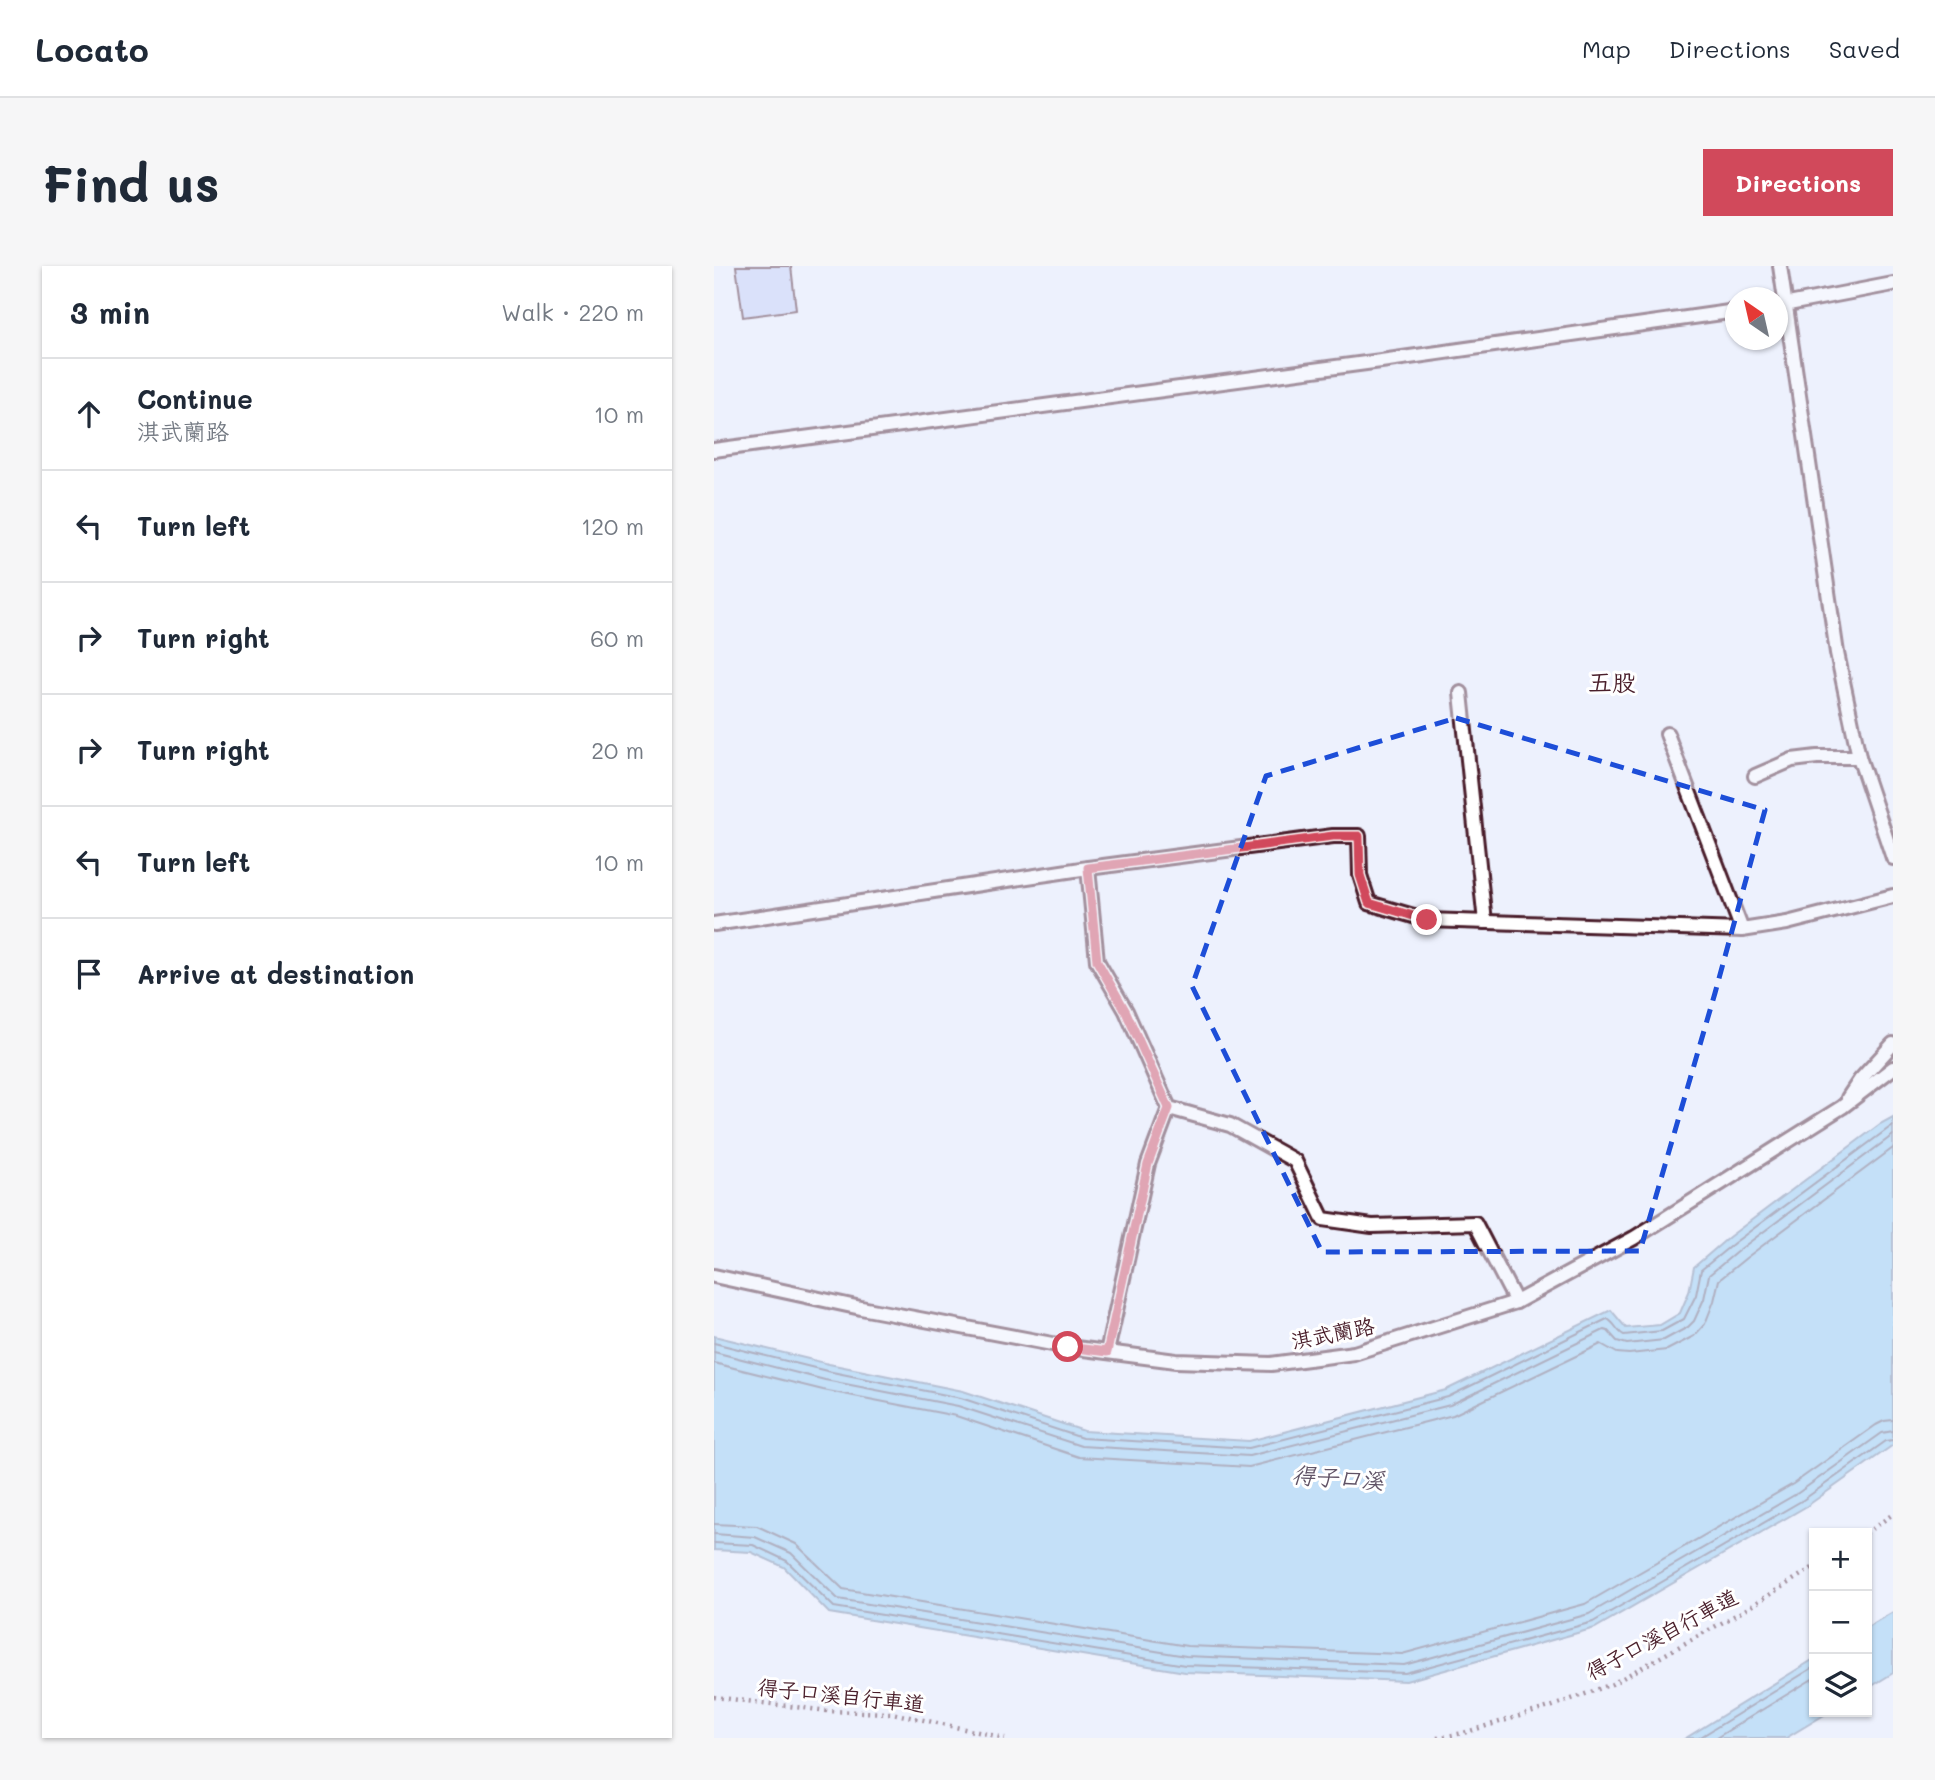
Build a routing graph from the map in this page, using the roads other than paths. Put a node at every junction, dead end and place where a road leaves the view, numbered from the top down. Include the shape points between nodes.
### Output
1 (1780, 266) edge
2 (1893, 284) edge
3 (1781, 287) edge
4 (1788, 304) edge
5 (1725, 313) edge
6 (1788, 343) edge
7 (714, 450) edge
8 (1461, 693) dead end
9 (1667, 733) dead end
10 (1859, 757) junction
11 (1755, 776) dead end
12 (1893, 858) edge
13 (1088, 868) junction
14 (1893, 896) edge
15 (1485, 922) junction
16 (714, 923) edge
17 (1742, 930) junction
18 (1893, 1044) edge
19 (1893, 1068) edge
20 (1842, 1107) junction
21 (1169, 1108) junction
22 (714, 1276) edge
23 (1516, 1302) junction
24 (1107, 1352) junction

1 - 3 lane
2 - 4 lane
5 - 7 lane
6 - 10 lane via 1837,653
8 - 15 lane
9 - 17 lane
10 - 11 lane via 1792,760
10 - 12 lane
13 - 15 lane via 1359,836 1360,875 1369,903 1427,920
13 - 16 lane
13 - 21 lane via 1097,961 1126,1012
14 - 17 lane
15 - 17 lane
18 - 20 lane
19 - 20 lane, 淇武蘭路
20 - 23 lane, 淇武蘭路 via 1634,1238
21 - 23 lane via 1230,1125 1295,1161 1323,1219 1372,1226 1475,1223
21 - 24 lane via 1148,1164
22 - 24 lane, 淇武蘭路 via 861,1308
23 - 24 lane, 淇武蘭路 via 1354,1353 1271,1364

